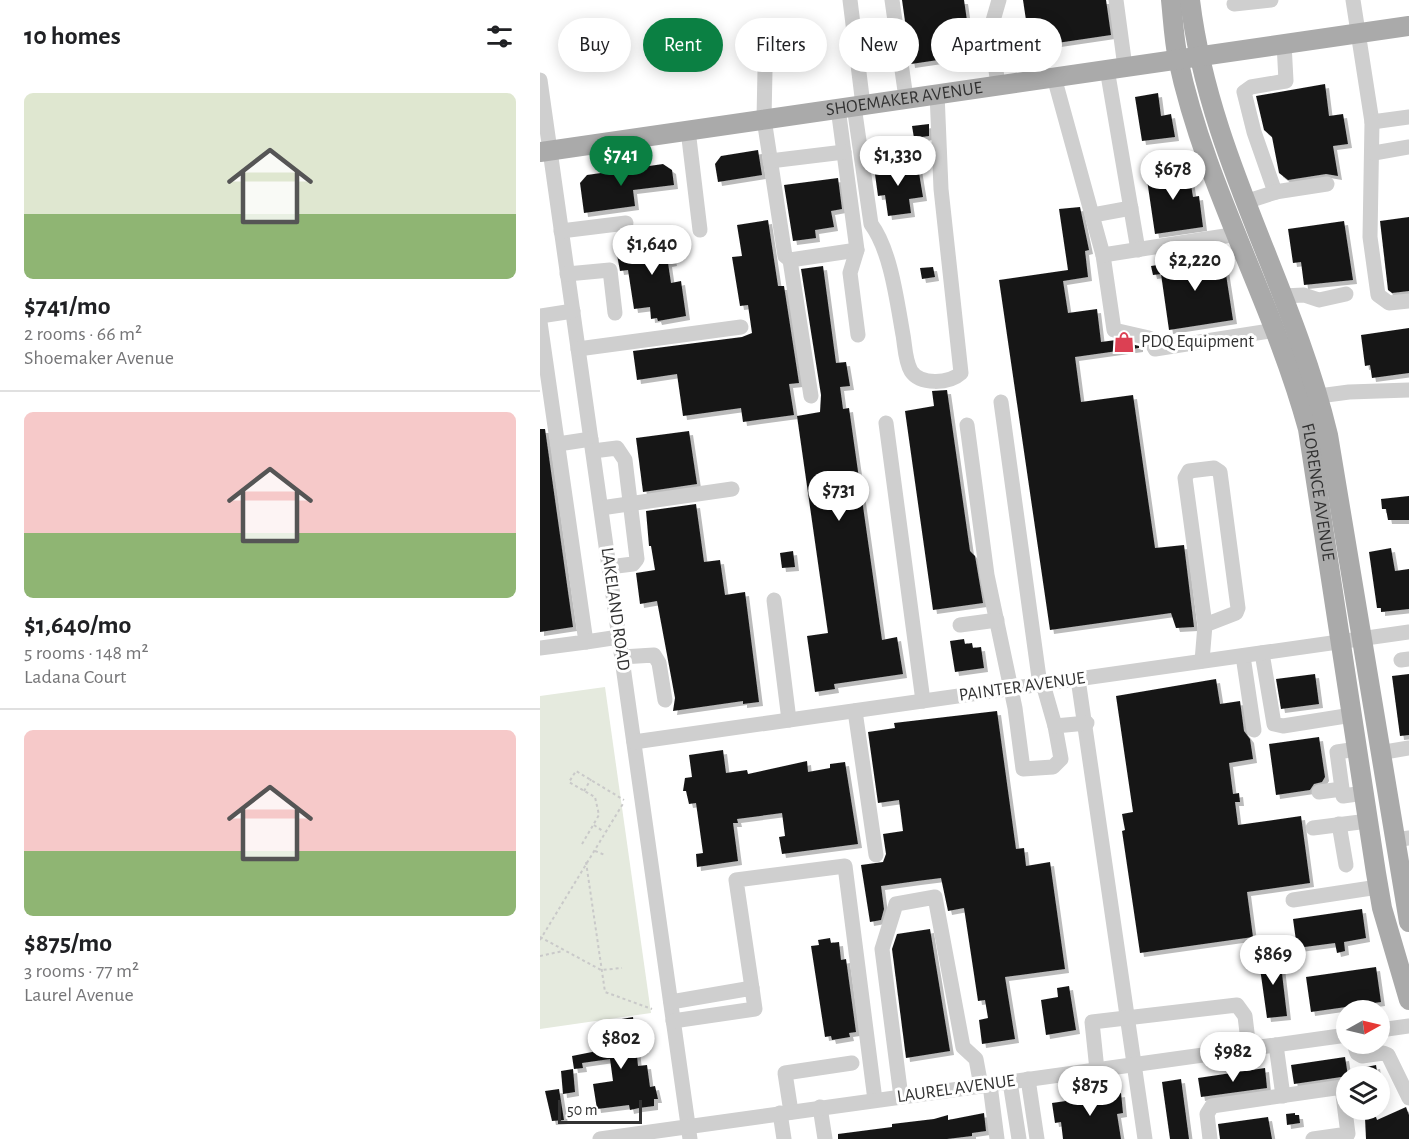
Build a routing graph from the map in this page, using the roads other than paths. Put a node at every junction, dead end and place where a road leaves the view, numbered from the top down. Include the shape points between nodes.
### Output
1 (850, 0) edge
2 (892, 0) edge
3 (999, 0) edge
4 (1116, 0) edge
5 (1171, 0) edge
6 (1190, 0) edge
7 (1271, 0) edge
8 (1353, 0) edge
9 (1234, 4) dead end
10 (1409, 26) edge
11 (1357, 33) junction
12 (1284, 44) junction
13 (1200, 56) junction
14 (1178, 58) junction
15 (1116, 68) junction
16 (1054, 76) junction
17 (540, 80) edge
18 (998, 84) junction
19 (937, 93) junction
20 (763, 94) dead end
21 (906, 98) junction
22 (852, 106) junction
23 (1409, 117) edge
24 (764, 119) junction
25 (1372, 122) junction
26 (688, 130) junction
27 (1409, 147) edge
28 (545, 151) edge
29 (844, 152) junction
30 (1374, 153) junction
31 (770, 161) junction
32 (1328, 184) dead end
33 (1276, 192) junction
34 (1245, 202) junction
35 (1131, 208) junction
36 (1093, 215) junction
37 (626, 223) dead end
38 (700, 230) dead end
39 (561, 231) junction
40 (1238, 234) junction
41 (857, 250) junction
42 (1138, 250) junction
43 (1103, 255) junction
44 (790, 260) junction
45 (567, 274) junction
46 (1346, 294) dead end
47 (1283, 296) junction
48 (1409, 301) edge
49 (573, 311) junction
50 (615, 314) dead end
51 (540, 316) edge
52 (540, 322) edge
53 (741, 327) dead end
54 (1276, 330) junction
55 (858, 334) dead end
56 (578, 349) junction
57 (1409, 390) edge
58 (811, 396) dead end
59 (1319, 396) junction
60 (1000, 402) dead end
61 (886, 423) dead end
62 (967, 424) dead end
63 (558, 444) junction
64 (592, 445) junction
65 (732, 489) dead end
66 (629, 505) junction
67 (601, 508) junction
68 (609, 567) junction
69 (774, 600) dead end
70 (997, 620) junction
71 (960, 625) dead end
72 (1205, 625) junction
73 (1409, 632) edge
74 (619, 637) junction
75 (1362, 639) junction
76 (1342, 641) junction
77 (586, 642) junction
78 (540, 648) edge
79 (1262, 653) junction
80 (1243, 656) junction
81 (622, 657) junction
82 (1202, 662) junction
83 (1078, 679) junction
84 (1041, 684) junction
85 (1010, 689) junction
86 (664, 700) dead end
87 (923, 701) junction
88 (855, 711) junction
89 (1352, 715) junction
90 (789, 720) junction
91 (1087, 723) junction
92 (1055, 726) junction
93 (1254, 730) dead end
94 (634, 742) junction
95 (1409, 748) edge
96 (1358, 749) junction
97 (1379, 753) junction
98 (1319, 792) dead end
99 (1342, 792) junction
100 (1364, 793) junction
101 (1368, 821) junction
102 (1343, 824) junction
103 (1313, 828) dead end
104 (1401, 839) edge
105 (876, 855) dead end
106 (1346, 865) dead end
107 (1378, 887) junction
108 (1293, 900) dead end
109 (1409, 922) edge
110 (752, 988) junction
111 (1409, 1000) edge
112 (671, 1002) junction
113 (1128, 1016) junction
114 (673, 1021) junction
115 (1409, 1026) edge
116 (1390, 1029) edge
117 (1336, 1037) edge
118 (1276, 1045) junction
119 (1249, 1049) junction
120 (1359, 1054) edge
121 (1376, 1054) edge
122 (1384, 1054) edge
123 (852, 1064) dead end
124 (1136, 1064) junction
125 (1097, 1070) junction
126 (1028, 1079) junction
127 (1010, 1082) junction
128 (986, 1085) junction
129 (1283, 1096) junction
130 (901, 1097) junction
131 (1409, 1098) edge
132 (875, 1100) junction
133 (820, 1107) junction
134 (785, 1113) junction
135 (689, 1133) edge
136 (600, 1139) edge
137 (784, 1139) edge
138 (825, 1139) edge
139 (997, 1139) edge
140 (1019, 1139) edge
141 (1037, 1139) edge
142 (1145, 1139) edge
143 (1210, 1139) edge
144 (1312, 1139) edge

1 - 22 street
2 - 21 street
3 - 18 street via 990,31
4 - 15 street
5 - 14 main road, FLORENCE AVENUE
6 - 13 main road, FLORENCE AVENUE
7 - 9 street
8 - 11 street
10 - 11 main road, SHOEMAKER AVENUE
11 - 12 main road, SHOEMAKER AVENUE
11 - 25 street
12 - 13 main road, SHOEMAKER AVENUE
12 - 33 street via 1286,81 1251,87 1244,95
13 - 14 main road, SHOEMAKER AVENUE
13 - 34 main road, FLORENCE AVENUE via 1212,110
14 - 15 main road, SHOEMAKER AVENUE
14 - 40 main road, FLORENCE AVENUE via 1212,172
15 - 16 main road, SHOEMAKER AVENUE
15 - 35 street
16 - 18 main road, SHOEMAKER AVENUE
16 - 36 street
17 - 28 street, LAKELAND ROAD
18 - 19 main road, SHOEMAKER AVENUE
19 - 21 main road, SHOEMAKER AVENUE
19 - 22 street via 941,189 961,373 928,382 918,378 908,364 895,292 879,235 871,224
20 - 24 street
21 - 22 main road, SHOEMAKER AVENUE
22 - 24 main road, SHOEMAKER AVENUE
22 - 29 street
23 - 25 street
24 - 26 main road, SHOEMAKER AVENUE
24 - 31 street
25 - 30 street
26 - 28 main road, SHOEMAKER AVENUE
26 - 38 street
27 - 30 street
28 - 39 street, LAKELAND ROAD
29 - 31 street
29 - 41 street
30 - 48 street via 1370,237 1378,295 1389,303
31 - 44 street via 785,256
32 - 33 street
33 - 34 street
34 - 47 main road, FLORENCE AVENUE
35 - 36 street
35 - 42 street
36 - 43 street
37 - 39 street
39 - 45 street, LAKELAND ROAD
40 - 42 street
40 - 54 main road, FLORENCE AVENUE
41 - 44 street
41 - 55 street via 850,273
42 - 43 street
43 - 54 street via 1114,330 1149,338 1155,350
44 - 58 street
45 - 49 street, LAKELAND ROAD
45 - 50 street via 610,270
46 - 47 street via 1319,300 1304,295
47 - 59 main road, FLORENCE AVENUE
49 - 51 street
49 - 56 street, LAKELAND ROAD
52 - 63 street
53 - 56 street
54 - 76 main road, FLORENCE AVENUE via 1308,429
56 - 64 street, LAKELAND ROAD
57 - 59 street
59 - 75 main road, FLORENCE AVENUE
60 - 84 street
61 - 87 street
62 - 70 street via 987,575
63 - 64 street
63 - 77 street
64 - 66 street via 620,449 625,460
64 - 67 street, LAKELAND ROAD
65 - 66 street
66 - 67 street
66 - 68 street via 637,559 633,564
67 - 68 street, LAKELAND ROAD
68 - 74 street, LAKELAND ROAD
69 - 90 street
70 - 71 street
70 - 85 street
72 - 72 street via 1185,478 1189,471 1214,468 1220,472 1238,608 1236,613
72 - 82 street
73 - 75 street, PAINTER AVENUE
74 - 77 street
74 - 81 street, LAKELAND ROAD
75 - 76 street, PAINTER AVENUE
75 - 97 main road, FLORENCE AVENUE
76 - 79 street, PAINTER AVENUE
76 - 89 main road, FLORENCE AVENUE
77 - 78 street
79 - 80 street, PAINTER AVENUE
79 - 89 street via 1275,724
80 - 82 street, PAINTER AVENUE
80 - 93 street
81 - 86 street via 654,655 659,663
81 - 94 street, LAKELAND ROAD
82 - 83 street, PAINTER AVENUE
83 - 84 street, PAINTER AVENUE
83 - 91 street
84 - 85 street, PAINTER AVENUE
84 - 92 street
85 - 87 street, PAINTER AVENUE
85 - 92 street via 1023,768 1053,767 1060,759
87 - 88 street, PAINTER AVENUE
88 - 90 street, PAINTER AVENUE
88 - 105 street
89 - 96 main road, FLORENCE AVENUE
90 - 94 street, PAINTER AVENUE
91 - 92 street
91 - 113 street
94 - 112 street, LAKELAND ROAD
95 - 97 street
96 - 99 street via 1337,753
96 - 100 main road, FLORENCE AVENUE
97 - 104 main road, FLORENCE AVENUE
98 - 99 street
99 - 100 street
99 - 102 street
100 - 101 main road, FLORENCE AVENUE
101 - 102 street
101 - 107 main road, FLORENCE AVENUE
102 - 103 street
102 - 106 street
104 - 109 main road, FLORENCE AVENUE
107 - 108 street
107 - 111 main road, FLORENCE AVENUE
110 - 112 street
110 - 114 street via 755,1009
110 - 132 street via 736,880 845,866
112 - 114 street, LAKELAND ROAD
113 - 119 street via 1237,1005 1245,1016
113 - 124 street
113 - 125 street via 1092,1022
114 - 135 street, LAKELAND ROAD
115 - 116 street
117 - 118 street, LAUREL AVENUE
118 - 119 street, LAUREL AVENUE
118 - 129 street
119 - 124 street, LAUREL AVENUE
120 - 121 street
122 - 131 street via 1392,1059
123 - 134 street via 785,1073
124 - 125 street, LAUREL AVENUE
124 - 142 street
125 - 126 street, LAUREL AVENUE
126 - 127 street, LAUREL AVENUE
126 - 141 street
127 - 128 street, LAUREL AVENUE
127 - 140 street
128 - 130 street, LAUREL AVENUE
128 - 130 street via 976,1059 963,1047 935,897 896,904 882,948
128 - 139 street
129 - 143 street via 1212,1107 1207,1114
129 - 144 street via 1342,1088 1348,1134
130 - 132 street, LAUREL AVENUE
132 - 133 street, LAUREL AVENUE
133 - 134 street, LAUREL AVENUE
133 - 138 street
134 - 135 street, LAUREL AVENUE
134 - 137 street
135 - 136 street, LAUREL AVENUE

